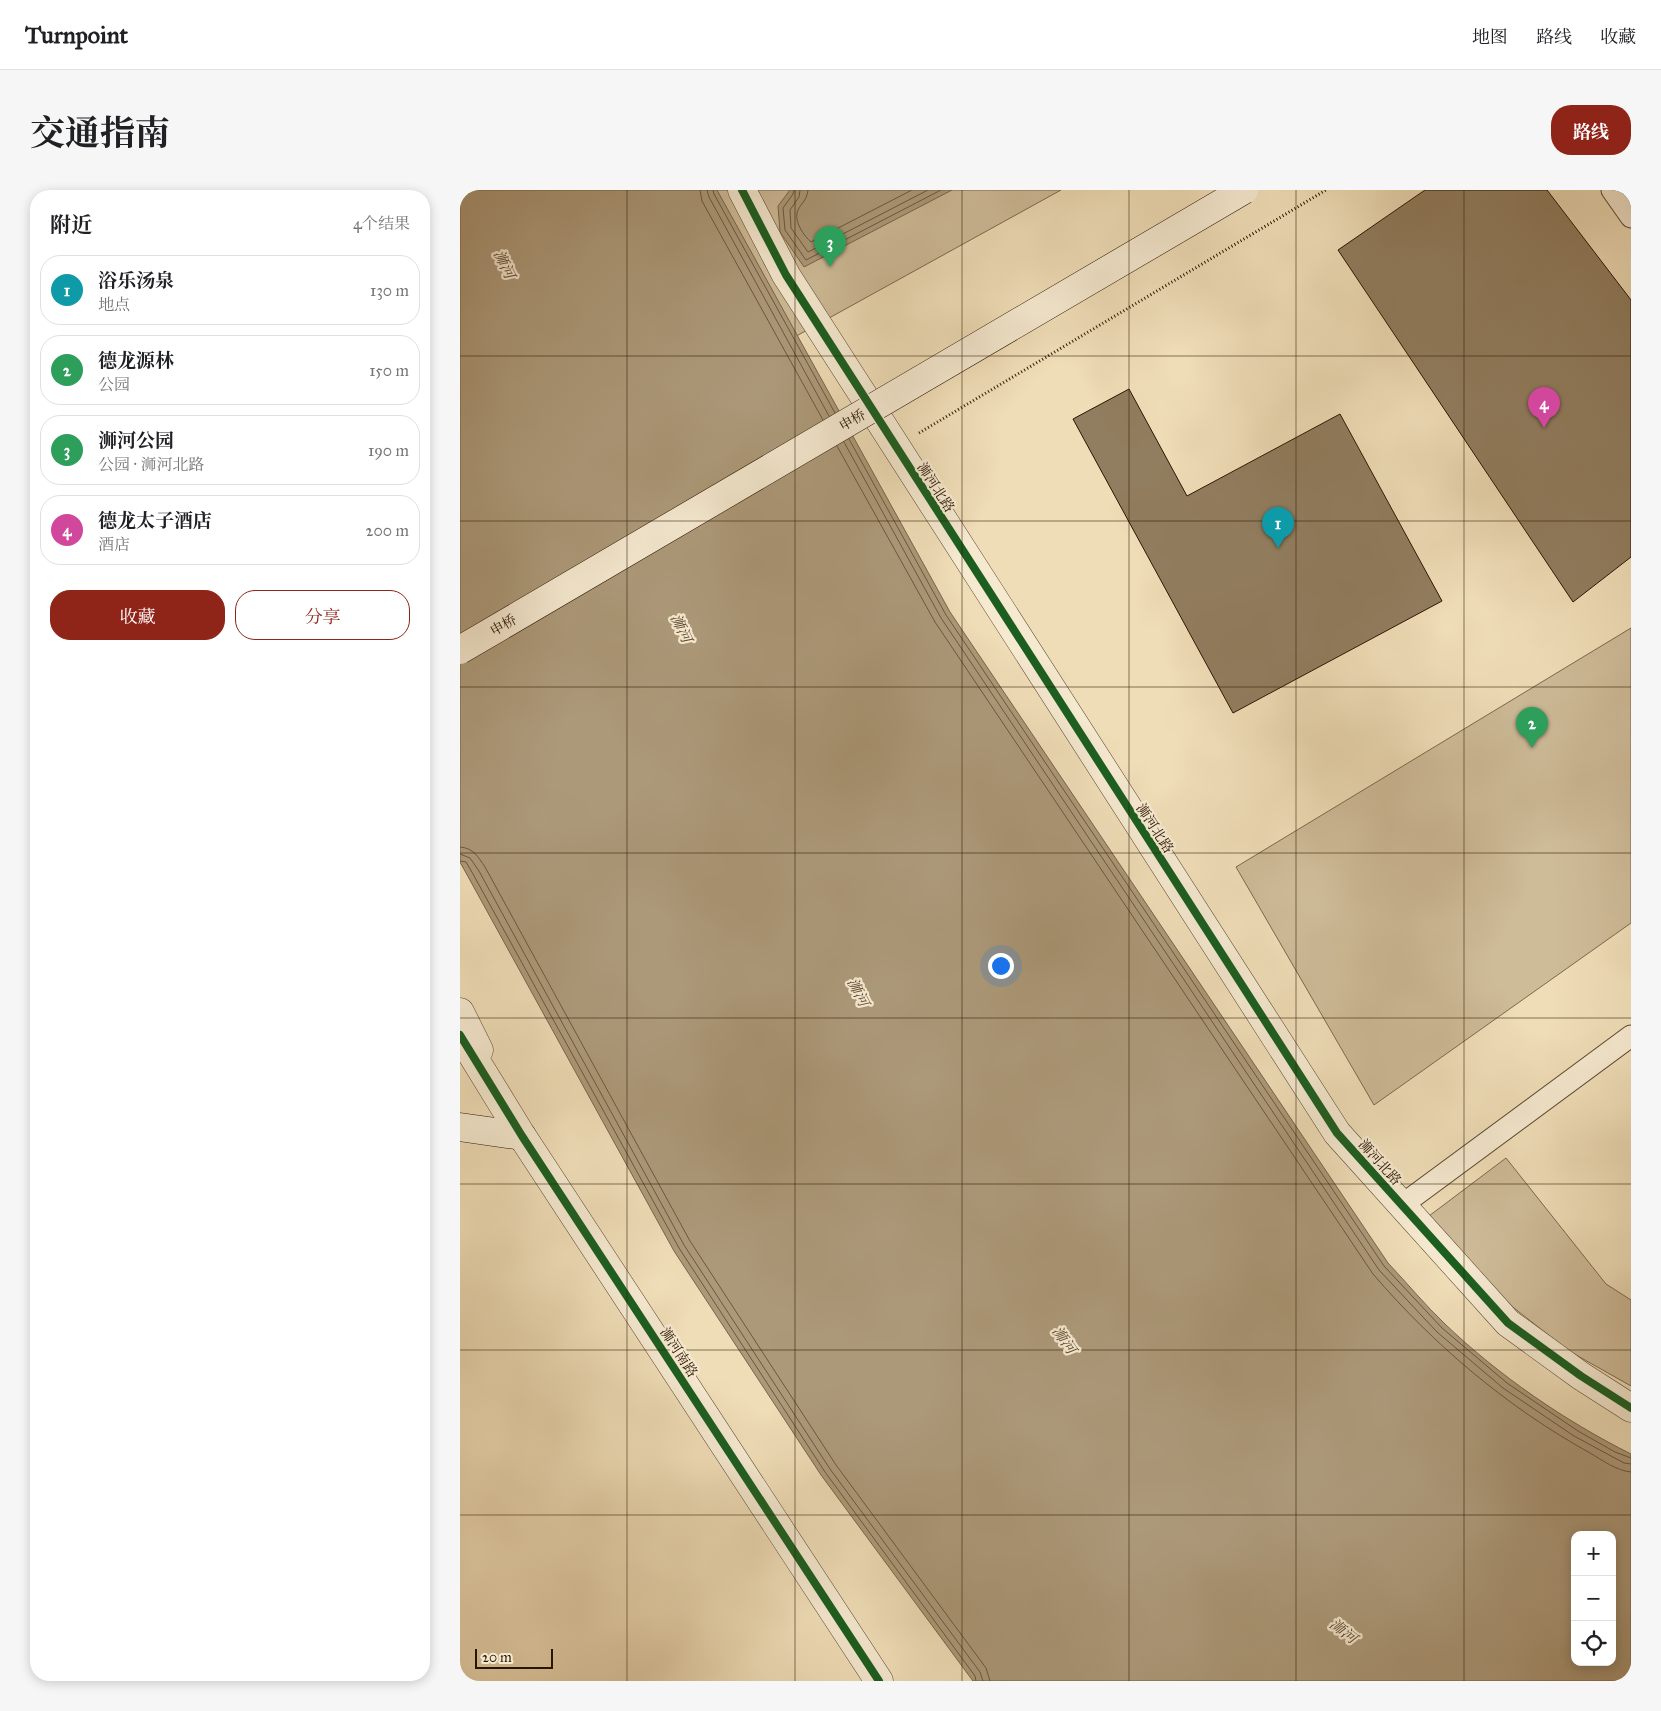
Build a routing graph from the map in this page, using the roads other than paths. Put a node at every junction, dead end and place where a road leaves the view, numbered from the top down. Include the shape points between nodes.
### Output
1 (742, 190) edge
2 (1207, 190) edge
3 (1244, 190) edge
4 (1612, 190) edge
5 (1631, 217) edge
6 (460, 628) edge
7 (460, 650) edge
8 (460, 1012) edge
9 (460, 1035) edge
10 (1631, 1036) edge
11 (460, 1127) edge
12 (522, 1136) junction
13 (1402, 1206) junction
14 (1631, 1408) edge
15 (879, 1681) edge

1 - 13 street, 浉河北路 via 786,275 1337,1133
2 - 6 street, 申桥
3 - 7 street, 申桥, bridge
4 - 5 street
8 - 12 street, 浉河南路
9 - 12 street, 浉河南路
10 - 13 street
11 - 12 street
12 - 15 street, 浉河南路
13 - 14 street, 浉河北路 via 1508,1323

